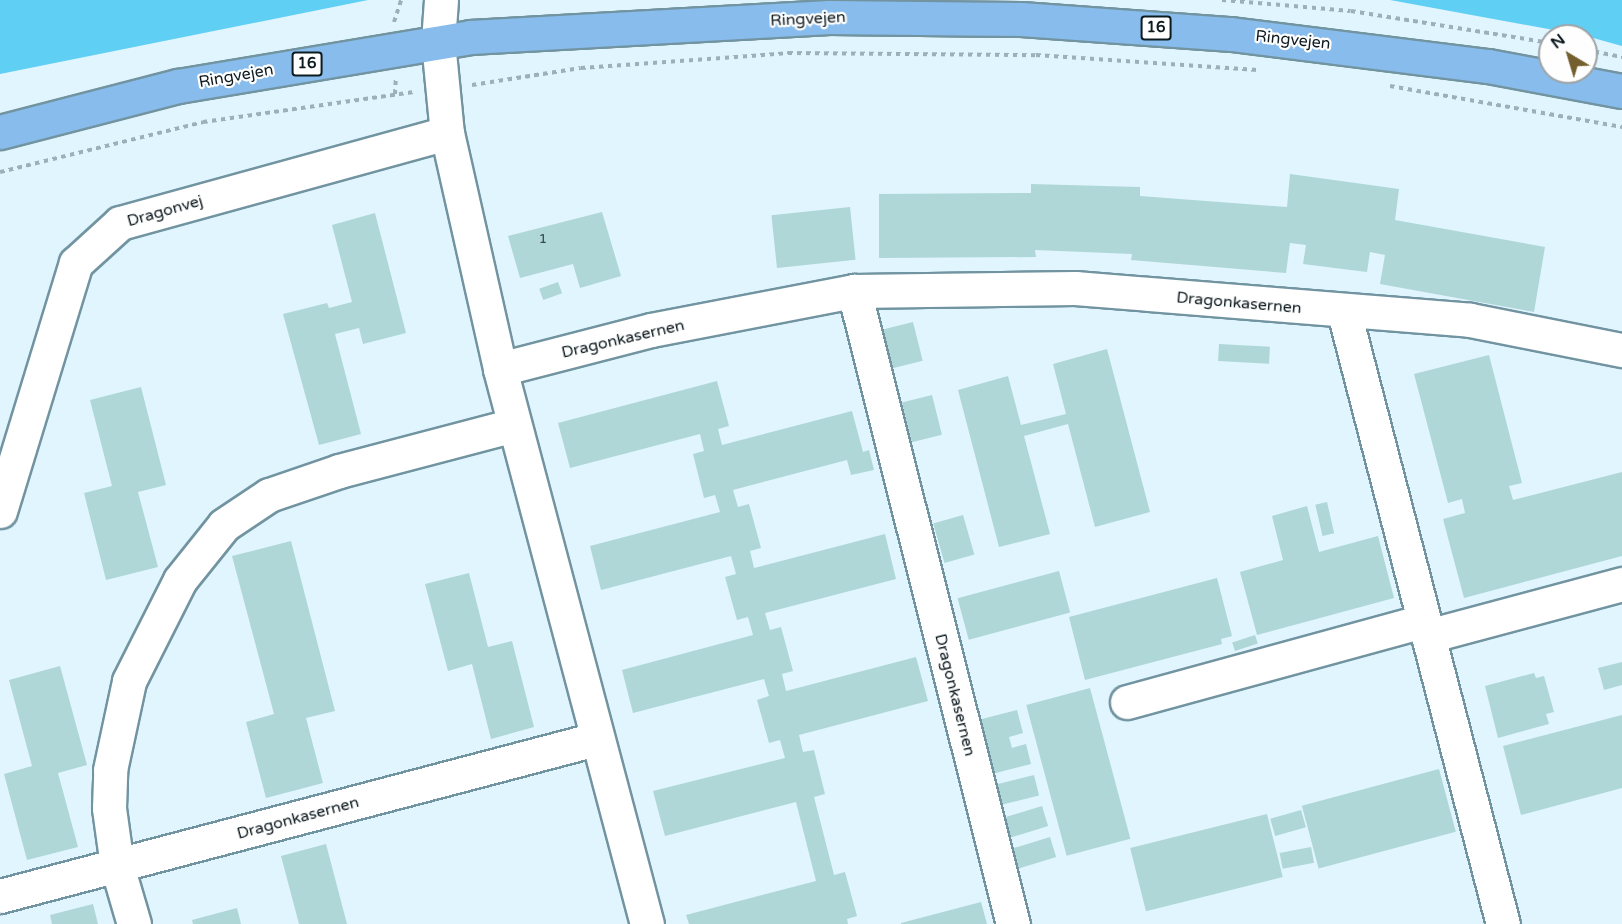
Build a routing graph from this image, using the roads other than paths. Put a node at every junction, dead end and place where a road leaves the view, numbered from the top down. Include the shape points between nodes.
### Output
1 (441, 0) edge
2 (438, 42) junction
3 (1622, 91) edge
4 (0, 132) edge
5 (447, 133) junction
6 (854, 291) junction
7 (1344, 312) junction
8 (1622, 350) edge
9 (500, 369) junction
10 (514, 425) junction
11 (0, 511) edge
12 (1622, 584) edge
13 (1426, 629) junction
14 (1127, 702) dead end
15 (596, 739) junction
16 (117, 866) junction
17 (0, 897) edge
18 (134, 924) edge
19 (647, 924) edge
20 (1013, 924) edge
21 (1503, 924) edge

1 - 2 street
2 - 3 main road, Ringvejen / 16 via 829,17 1021,19 1315,42 1488,66
2 - 4 main road, Ringvejen / 16 via 177,86
2 - 5 street
5 - 9 street
5 - 11 street, Dragonvej via 120,224 76,263
6 - 7 street, Dragonkasernen via 1075,288
6 - 9 street, Dragonkasernen via 651,330
6 - 20 street, Dragonkasernen
7 - 8 street, Dragonkasernen via 1470,320
7 - 13 street
9 - 10 street
10 - 15 street
10 - 16 street via 339,471 269,495 224,525 180,580 129,681 110,770 109,808
12 - 13 street
13 - 14 street
13 - 21 street
15 - 16 street, Dragonkasernen
15 - 19 street
16 - 17 street, Dragonkasernen
16 - 18 street

